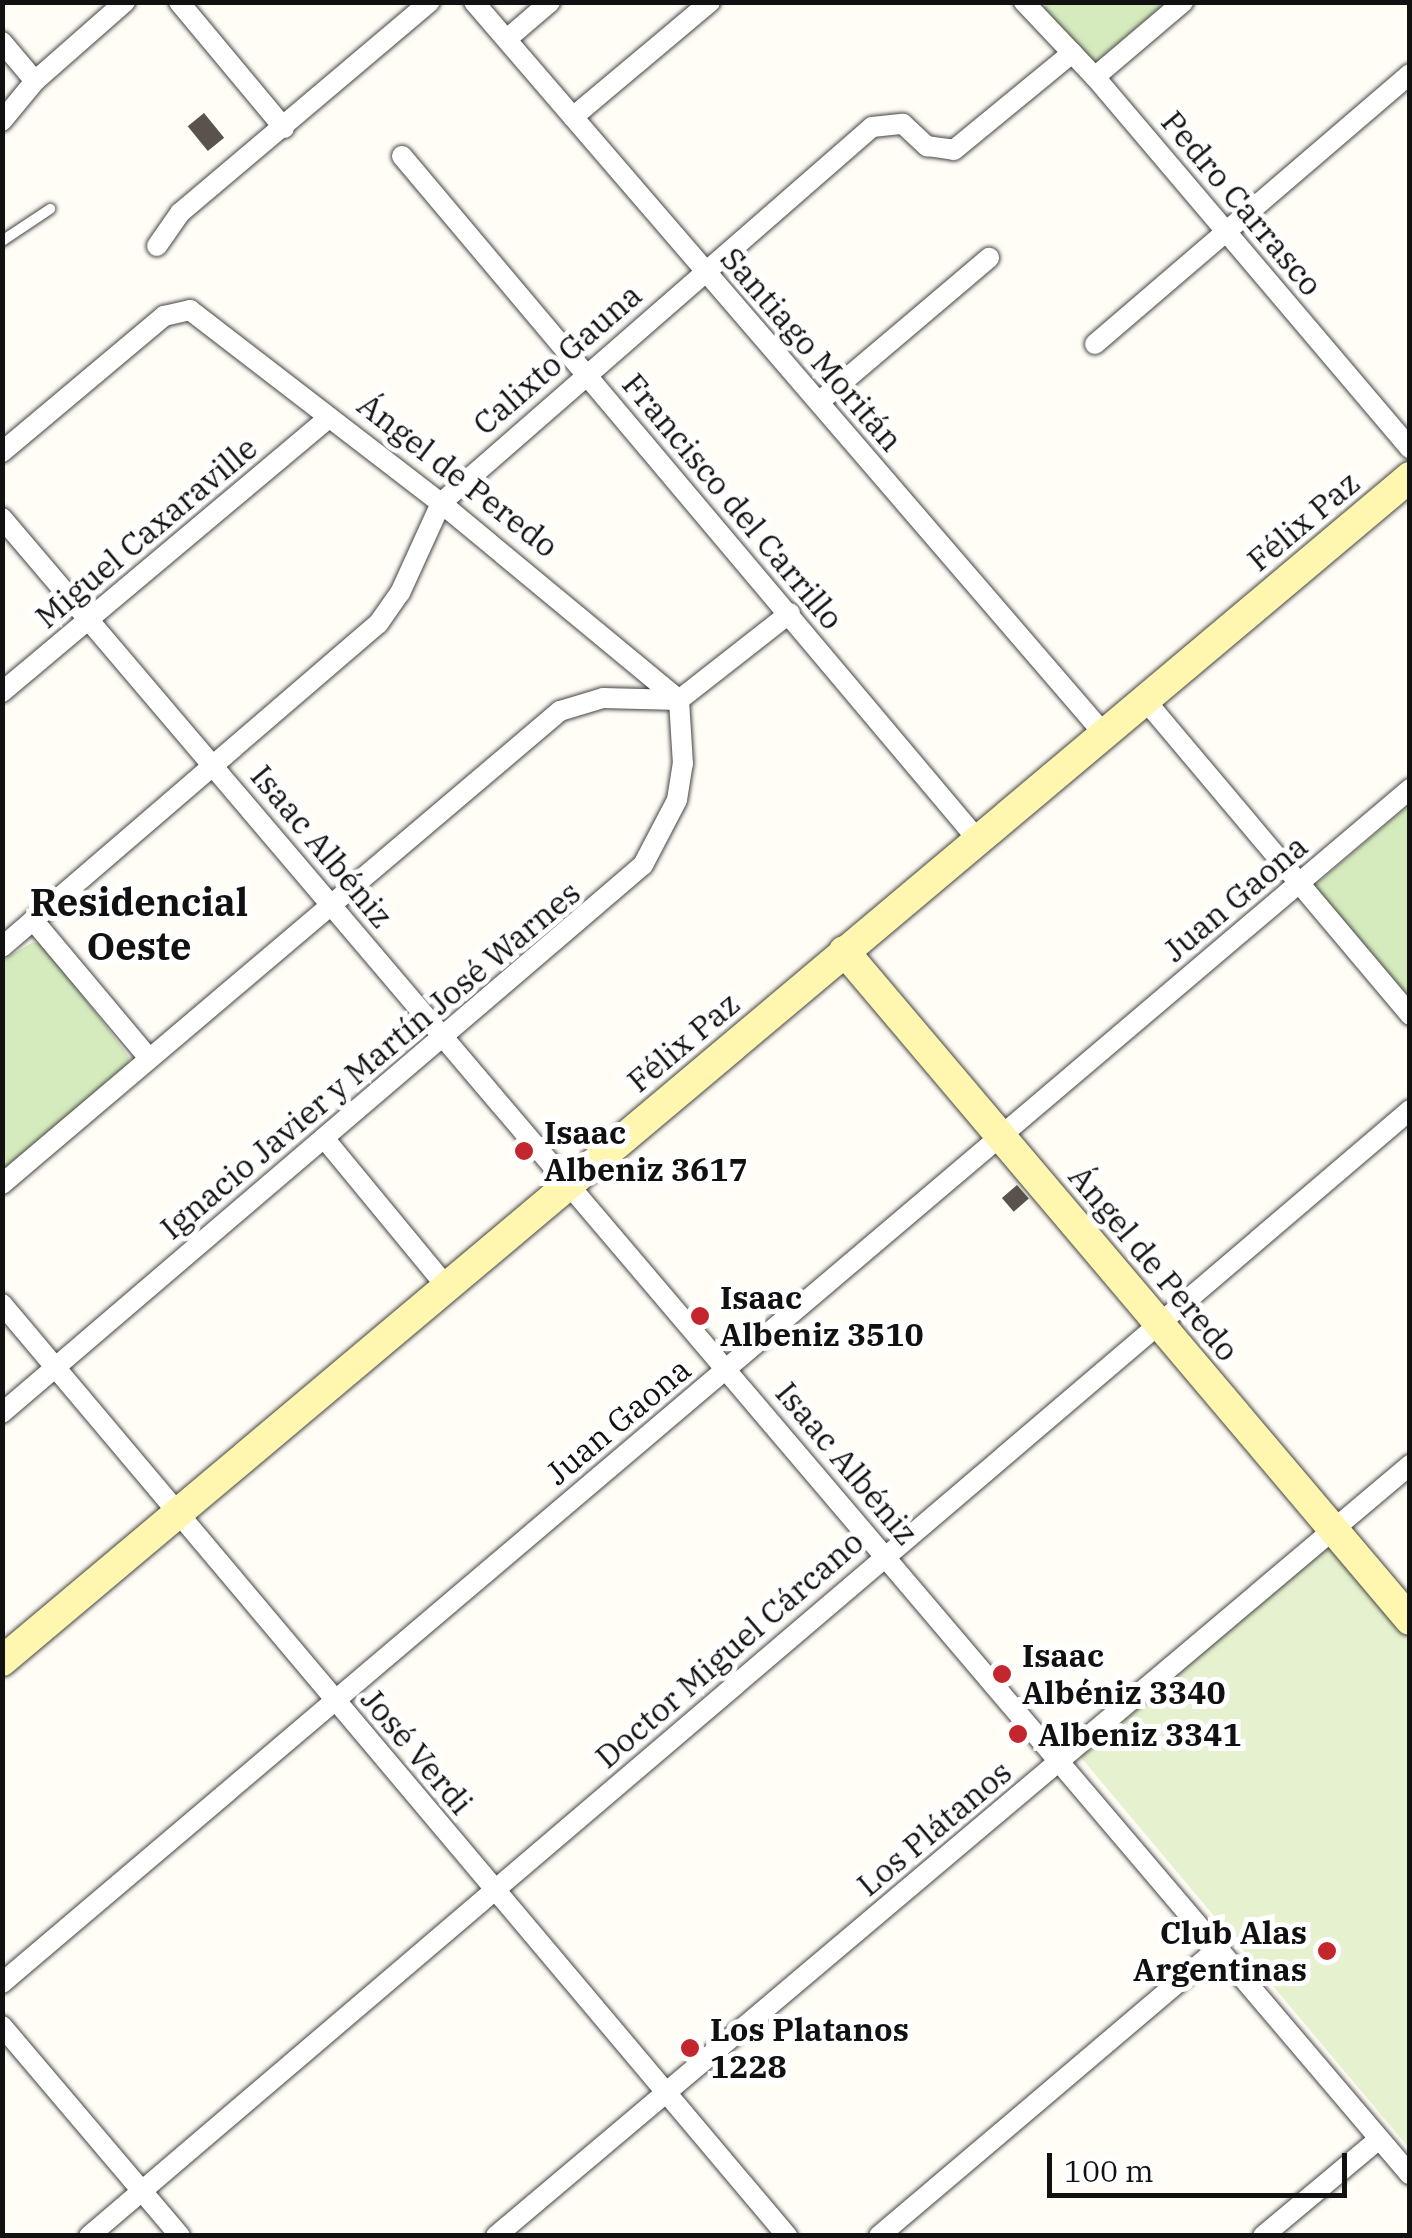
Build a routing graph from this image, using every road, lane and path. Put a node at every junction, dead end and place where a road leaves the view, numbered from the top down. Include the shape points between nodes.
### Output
1 (125, 2) edge
2 (178, 2) edge
3 (430, 2) edge
4 (474, 2) edge
5 (550, 2) edge
6 (710, 2) edge
7 (1024, 2) edge
8 (1183, 2) edge
9 (507, 40) junction
10 (2, 42) edge
11 (1072, 52) junction
12 (1410, 74) edge
13 (1095, 77) junction
14 (35, 81) junction
15 (574, 117) junction
16 (2, 121) edge
17 (284, 128) junction
18 (402, 156) dead end
19 (50, 209) dead end
20 (1227, 231) junction
21 (2, 241) edge
22 (158, 246) dead end
23 (989, 258) dead end
24 (704, 270) junction
25 (1094, 344) dead end
26 (584, 372) junction
27 (818, 402) junction
28 (329, 418) junction
29 (1410, 448) edge
30 (2, 452) edge
31 (1408, 481) edge
32 (441, 502) junction
33 (2, 518) edge
34 (790, 613) junction
35 (88, 619) junction
36 (2, 692) edge
37 (679, 700) junction
38 (1144, 700) junction
39 (1104, 734) junction
40 (213, 765) junction
41 (1410, 789) edge
42 (978, 840) junction
43 (1299, 883) junction
44 (331, 903) junction
45 (33, 920) junction
46 (2, 947) edge
47 (844, 952) junction
48 (1410, 1015) edge
49 (444, 1036) junction
50 (148, 1058) junction
51 (1410, 1110) edge
52 (1000, 1136) junction
53 (324, 1138) junction
54 (2, 1184) edge
55 (570, 1184) junction
56 (447, 1287) junction
57 (2, 1304) edge
58 (1158, 1322) junction
59 (55, 1368) junction
60 (727, 1368) junction
61 (2, 1413) edge
62 (1410, 1465) edge
63 (178, 1514) junction
64 (1334, 1531) junction
65 (885, 1554) junction
66 (1410, 1620) edge
67 (2, 1661) edge
68 (335, 1700) junction
69 (1061, 1760) junction
70 (494, 1890) junction
71 (1219, 1948) junction
72 (2, 1984) edge
73 (2, 2026) edge
74 (666, 2092) junction
75 (1379, 2139) junction
76 (1410, 2176) edge
77 (142, 2190) junction
78 (89, 2236) edge
79 (180, 2236) edge
80 (496, 2236) edge
81 (787, 2236) edge
82 (879, 2236) edge
83 (1263, 2236) edge

1 - 14 street
2 - 17 street
3 - 17 street
4 - 9 street, Santiago Moritán
5 - 9 street
6 - 15 street
7 - 11 street, Pedro Carrasco
8 - 13 street
9 - 15 street, Santiago Moritán
10 - 14 street
11 - 13 street, Pedro Carrasco
11 - 24 street, Calixto Gauna via 954,150 927,146 903,124 872,128
12 - 20 street
13 - 20 street, Pedro Carrasco
14 - 16 street
15 - 24 street, Santiago Moritán
17 - 22 street via 180,213
18 - 26 street, Francisco del Carrillo
19 - 21 lane
20 - 25 street
20 - 29 street, Pedro Carrasco
23 - 27 street
24 - 26 street, Calixto Gauna
24 - 27 street, Santiago Moritán
26 - 32 street, Calixto Gauna
26 - 34 street, Francisco del Carrillo
27 - 39 street, Santiago Moritán
28 - 30 street, Ángel de Peredo via 190,310 164,316
28 - 32 street, Ángel de Peredo
28 - 35 street, Miguel Caxaraville
31 - 38 main road, Félix Paz
32 - 37 street, Ángel de Peredo
32 - 40 street, Calixto Gauna via 400,594 378,624
33 - 35 street, Isaac Albéniz
34 - 37 street
34 - 42 street, Francisco del Carrillo
35 - 36 street, Miguel Caxaraville
35 - 40 street, Isaac Albéniz
37 - 44 street via 603,698 560,711
37 - 49 street, Ignacio Javier y Martín José Warnes via 683,764 676,800 643,865
38 - 39 main road, Félix Paz
38 - 43 street
39 - 42 main road, Félix Paz
40 - 44 street, Isaac Albéniz
40 - 45 street, Calixto Gauna
41 - 43 street, Juan Gaona
42 - 47 main road, Félix Paz
43 - 48 street
43 - 52 street, Juan Gaona
44 - 49 street, Isaac Albéniz
44 - 50 street
45 - 46 street, Calixto Gauna
45 - 50 street
47 - 52 main road, Ángel de Peredo
47 - 55 main road, Félix Paz
49 - 53 street, Ignacio Javier y Martín José Warnes
49 - 55 street, Isaac Albéniz
50 - 54 street
51 - 58 street, Doctor Miguel Cárcano
52 - 58 main road, Ángel de Peredo
52 - 60 street, Juan Gaona
53 - 56 street
53 - 59 street, Ignacio Javier y Martín José Warnes
55 - 56 main road, Félix Paz
55 - 60 street, Isaac Albéniz
56 - 63 main road, Félix Paz
57 - 59 street, José Verdi
58 - 64 main road, Ángel de Peredo
58 - 65 street, Doctor Miguel Cárcano
59 - 61 street, Ignacio Javier y Martín José Warnes
59 - 63 street, José Verdi
60 - 65 street, Isaac Albéniz
60 - 68 street, Juan Gaona
62 - 64 street, Los Plátanos
63 - 67 main road, Félix Paz
63 - 68 street, José Verdi
64 - 66 main road, Ángel de Peredo
64 - 69 street, Los Plátanos
65 - 69 street, Isaac Albéniz
65 - 70 street, Doctor Miguel Cárcano
68 - 70 street, José Verdi
68 - 72 street, Juan Gaona
69 - 71 street, Isaac Albéniz
69 - 74 street, Los Plátanos
70 - 74 street, José Verdi
70 - 77 street, Doctor Miguel Cárcano
71 - 75 street, Isaac Albéniz
71 - 82 street
73 - 77 street
74 - 80 street, Los Plátanos
74 - 81 street, José Verdi
75 - 76 street, Isaac Albéniz
75 - 83 street
77 - 78 street, Doctor Miguel Cárcano
77 - 79 street

